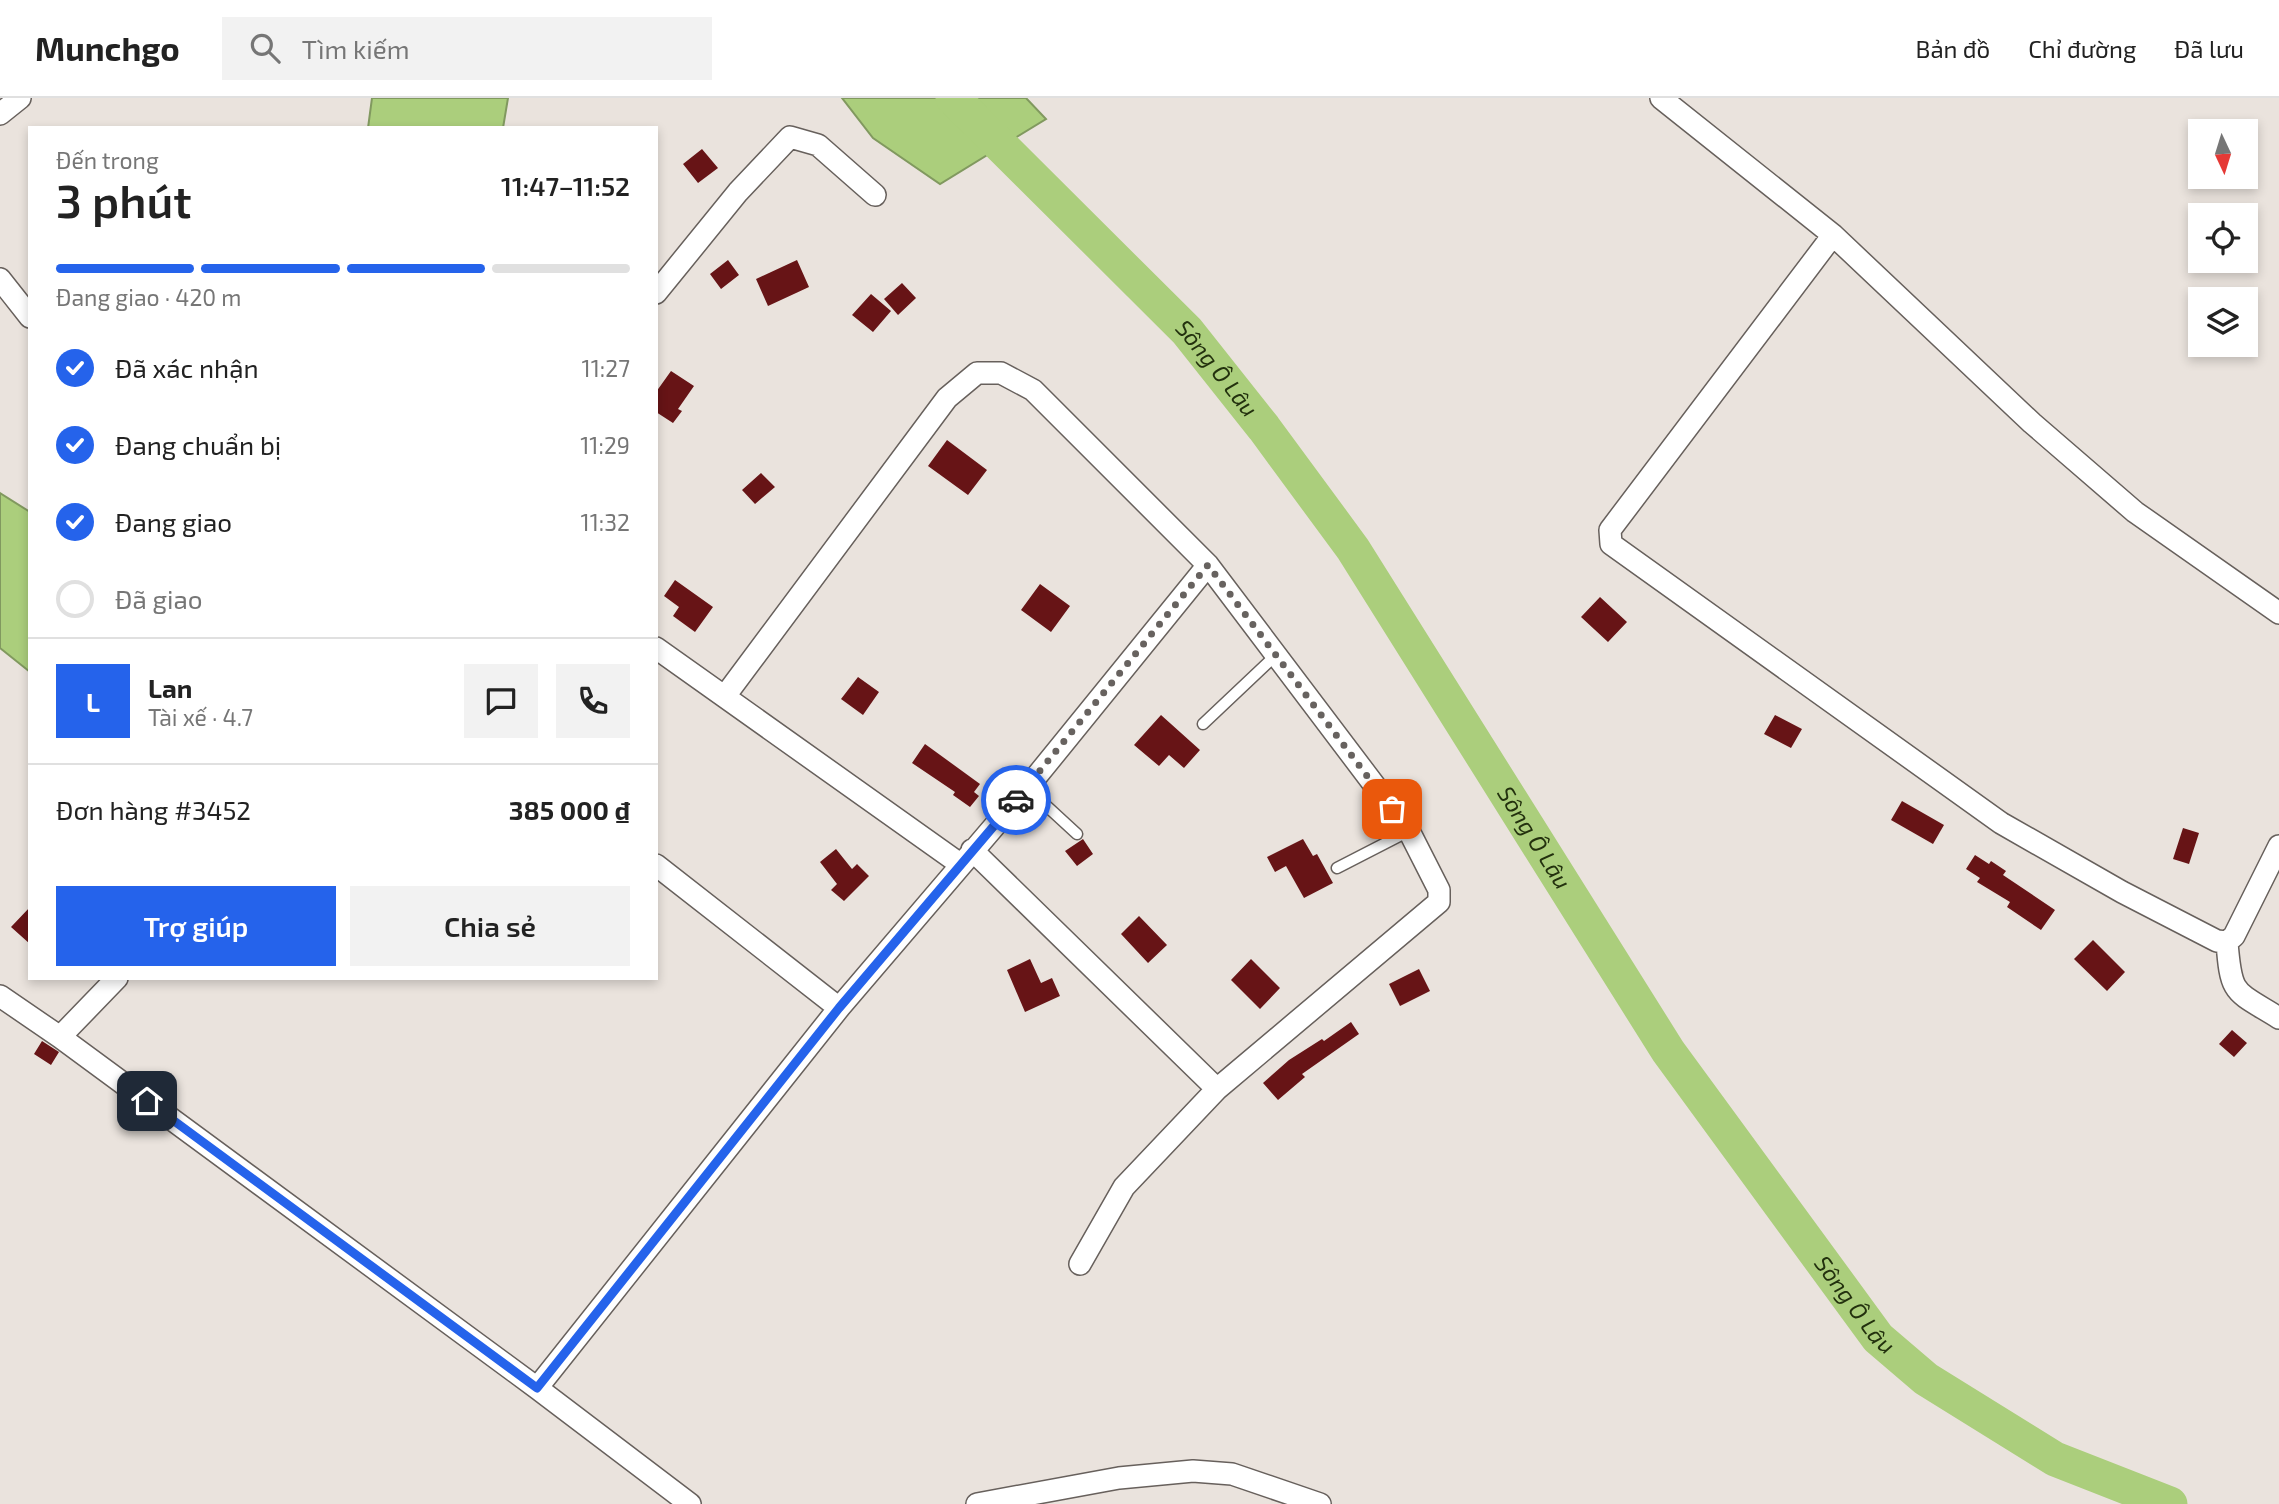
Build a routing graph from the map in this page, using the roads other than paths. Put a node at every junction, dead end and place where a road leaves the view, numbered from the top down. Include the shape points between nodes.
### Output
1 (20, 98) edge
2 (1661, 98) edge
3 (0, 114) edge
4 (875, 195) dead end
5 (1833, 235) junction
6 (0, 279) edge
7 (658, 291) edge
8 (28, 314) edge
9 (1208, 565) junction
10 (2279, 613) edge
11 (658, 649) edge
12 (1275, 656) junction
13 (725, 696) junction
14 (1203, 724) dead end
15 (1027, 788) junction
16 (1409, 831) junction
17 (1077, 834) dead end
18 (2279, 846) edge
19 (966, 857) junction
20 (658, 867) edge
21 (1337, 868) dead end
22 (2227, 942) junction
23 (115, 980) edge
24 (0, 996) edge
25 (839, 1008) junction
26 (2279, 1018) edge
27 (60, 1037) junction
28 (1217, 1089) junction
29 (1080, 1264) dead end
30 (537, 1388) junction
31 (690, 1504) edge
32 (977, 1504) edge
33 (1320, 1504) edge

1 - 3 street
2 - 5 street
4 - 7 street via 818,145 790,137 738,192
5 - 10 street via 2032,423 2135,512
5 - 22 street via 1610,530 1611,544 2001,823 2122,892
6 - 8 street
9 - 12 street
9 - 13 street via 1033,390 1001,373 977,373 947,398
9 - 15 street
11 - 13 street
12 - 14 lane
12 - 16 street
13 - 19 street
15 - 17 lane
15 - 19 street
16 - 21 lane
16 - 28 street via 1439,890 1438,902
18 - 22 street
19 - 25 street
19 - 28 street
20 - 25 street
22 - 26 street via 2234,987
23 - 27 street
24 - 27 street
25 - 30 street
27 - 30 street
28 - 29 street via 1124,1187
30 - 31 street
32 - 33 street via 1119,1478 1193,1471 1232,1474

